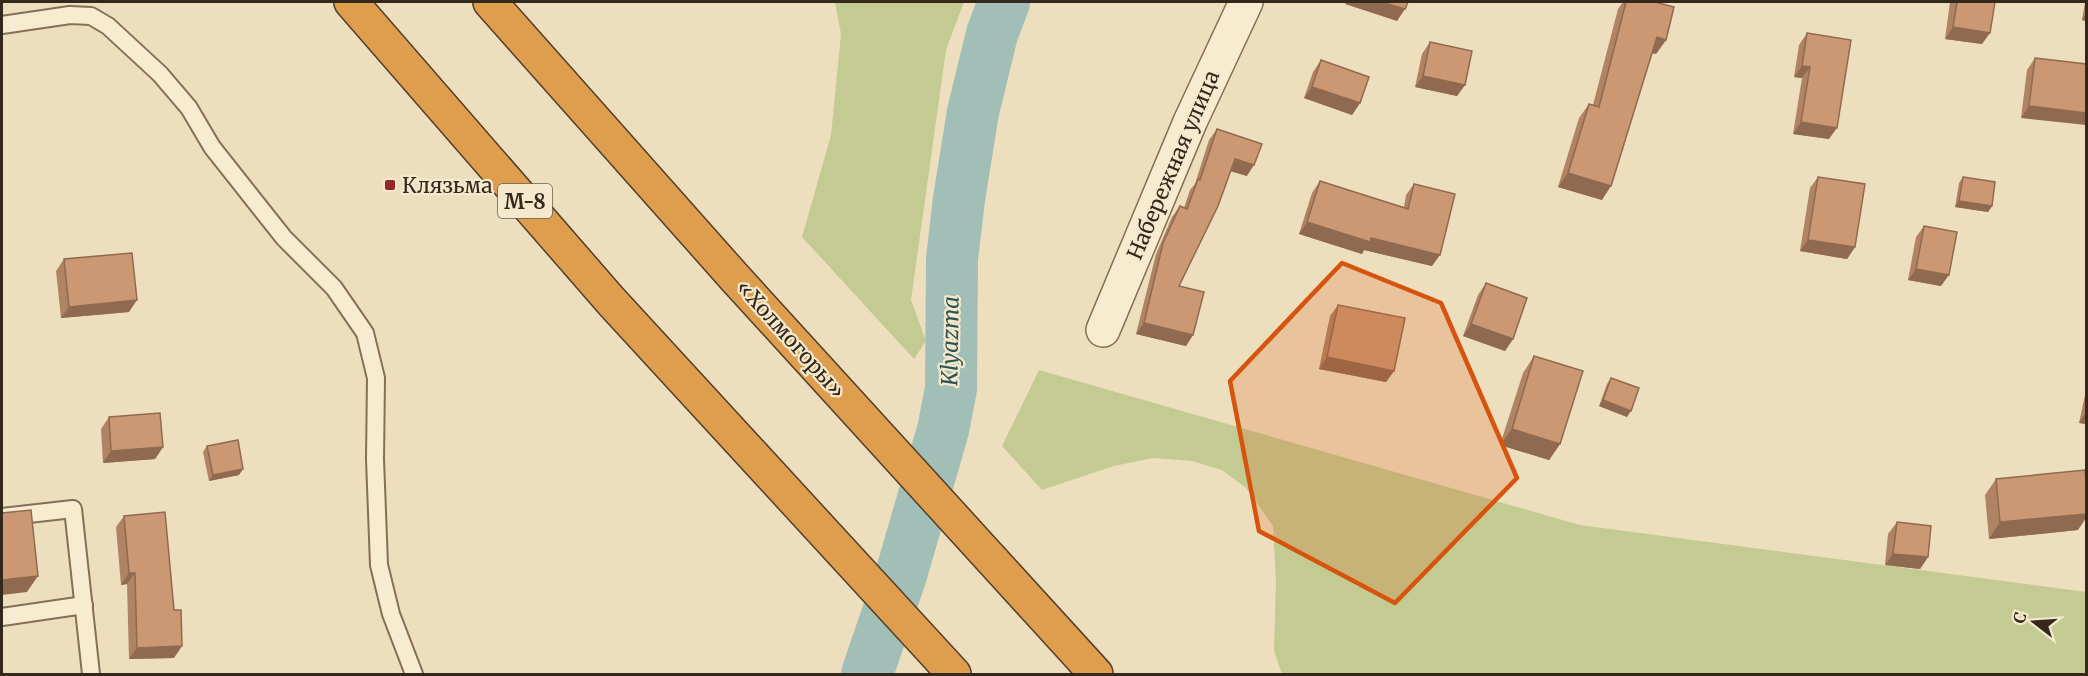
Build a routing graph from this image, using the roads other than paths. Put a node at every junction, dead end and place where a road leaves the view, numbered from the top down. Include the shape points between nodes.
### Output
1 (351, 2) edge
2 (490, 2) edge
3 (1246, 2) edge
4 (2, 25) edge
5 (1103, 330) dead end
6 (2, 517) edge
7 (84, 605) junction
8 (2, 617) edge
9 (91, 675) edge
10 (414, 675) edge
11 (954, 675) edge
12 (1096, 675) edge

1 - 11 highway, М-8 via 611,301
2 - 12 highway, «Холмогоры»
3 - 5 street, Набережная улица via 1190,122
4 - 10 lane via 70,15 91,16 108,26 160,74 189,108 212,147 284,238 334,288 365,333 376,378 379,565 391,614
6 - 7 lane via 73,510
7 - 8 lane
7 - 9 lane

